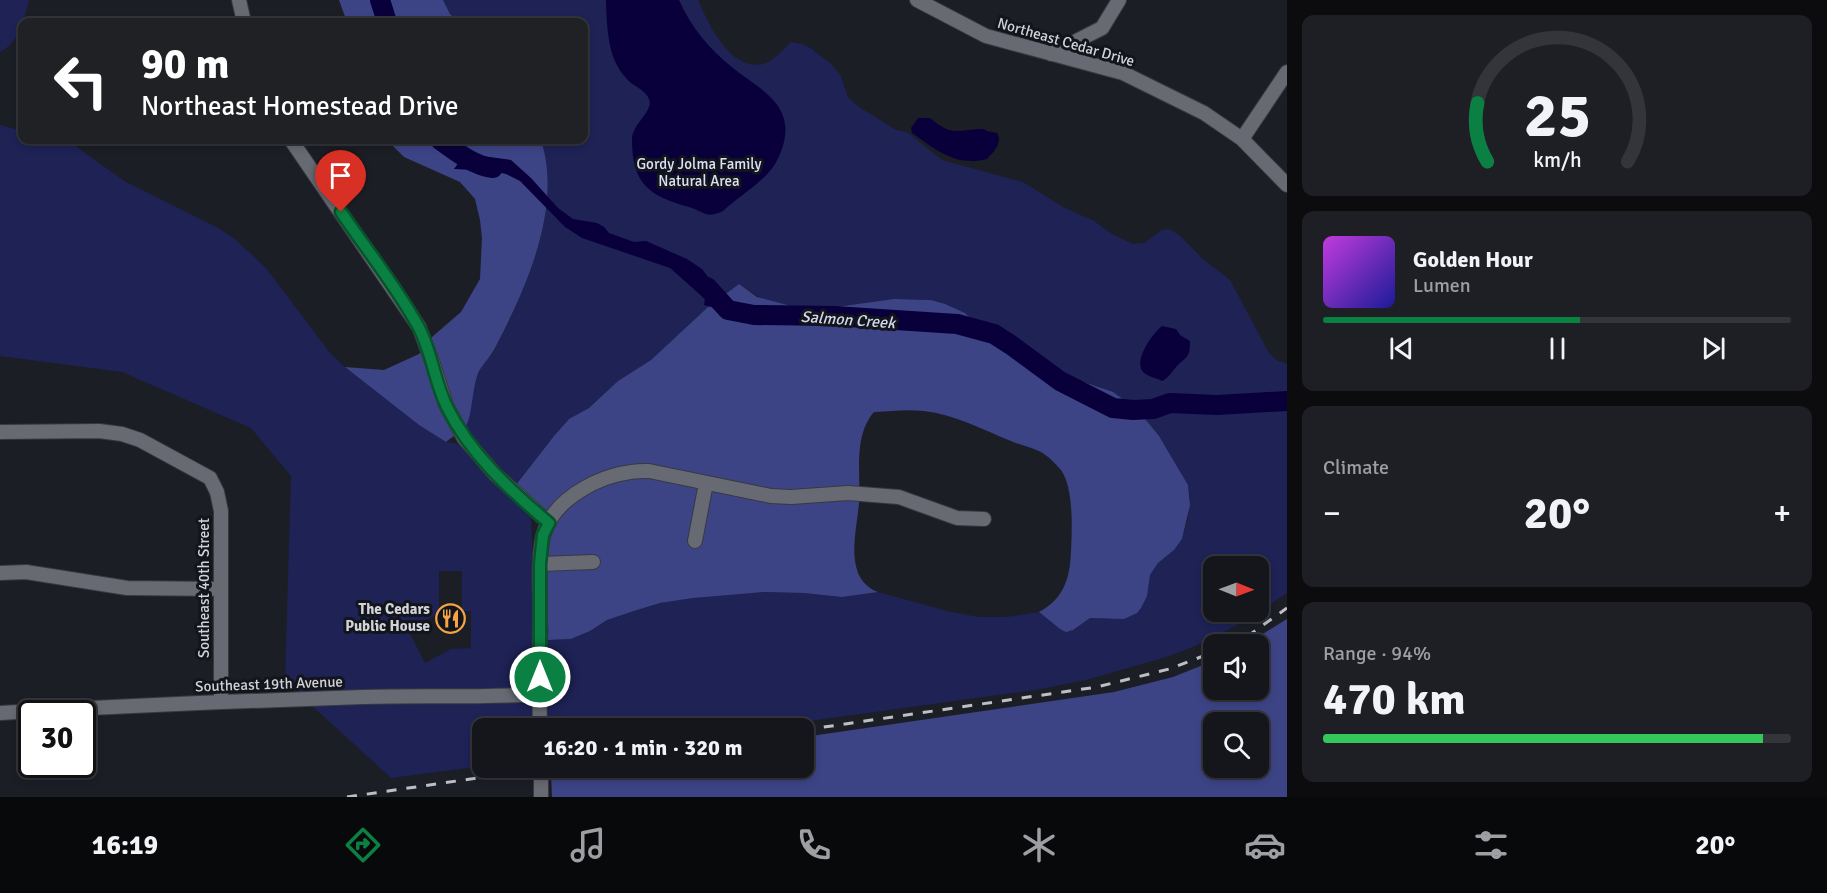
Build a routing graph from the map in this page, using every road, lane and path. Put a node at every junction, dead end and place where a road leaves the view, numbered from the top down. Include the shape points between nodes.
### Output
1 (239, 0) edge
2 (917, 0) edge
3 (1119, 0) edge
4 (243, 18) edge
5 (1051, 54) junction
6 (1287, 72) edge
7 (1242, 139) junction
8 (294, 144) edge
9 (1287, 185) edge
10 (0, 432) edge
11 (706, 483) junction
12 (984, 519) dead end
13 (549, 523) junction
14 (695, 541) dead end
15 (593, 562) dead end
16 (540, 564) junction
17 (0, 573) edge
18 (221, 589) junction
19 (540, 694) junction
20 (221, 701) junction
21 (0, 713) edge
22 (540, 718) edge
23 (541, 778) edge
24 (540, 797) edge

1 - 4 street
2 - 5 street, Northeast Cedar Drive via 986,36
3 - 5 street via 1102,28
5 - 7 street, Northeast Cedar Drive via 1123,73 1204,113
6 - 7 street
7 - 9 street, Northeast Cedar Drive
8 - 13 street via 419,327 446,405 464,438 495,474
10 - 18 street, Southeast 40th Street via 122,434 210,478 218,492 221,511
11 - 12 street via 771,496 848,493 899,497 957,518
11 - 13 street via 649,471 620,473 580,491
11 - 14 street
13 - 16 street via 543,535
15 - 16 street
16 - 19 street
17 - 18 street via 26,572 127,588
18 - 20 street, Southeast 40th Street
19 - 20 street, Southeast 19th Avenue
19 - 22 street
20 - 21 street, Southeast 19th Avenue
23 - 24 street

